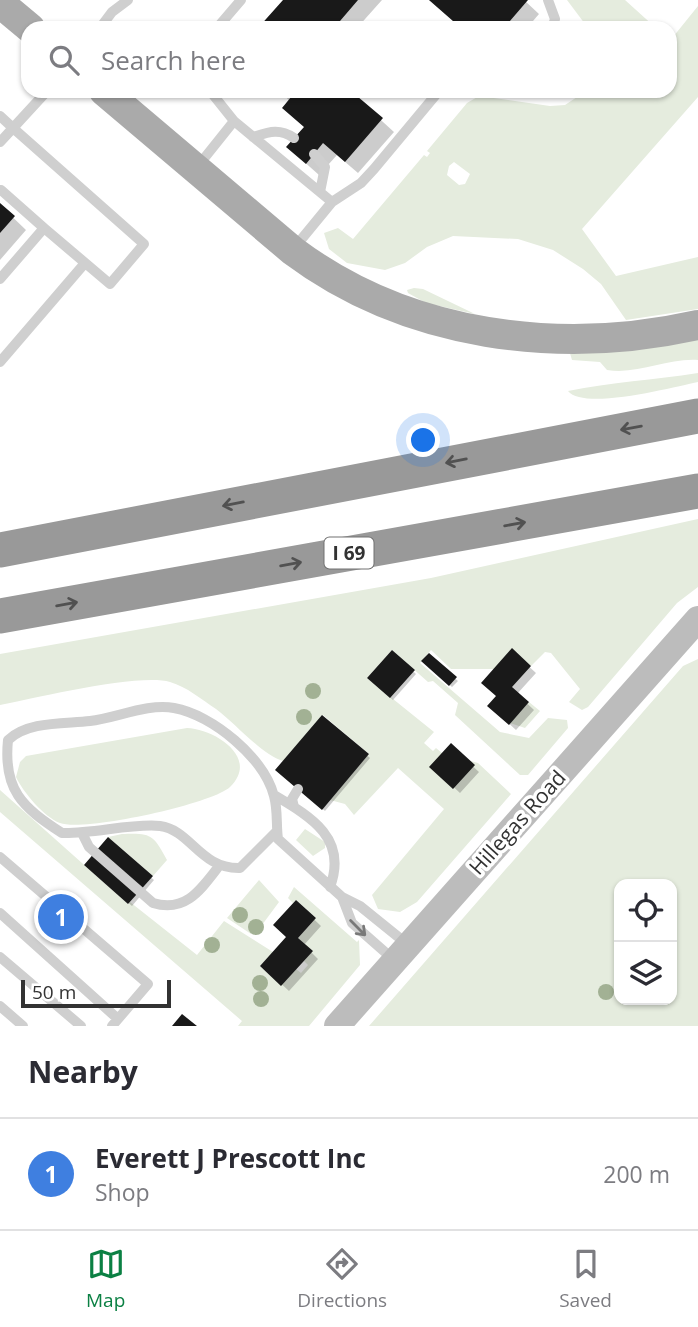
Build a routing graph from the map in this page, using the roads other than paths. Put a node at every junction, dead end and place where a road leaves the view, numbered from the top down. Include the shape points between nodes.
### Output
1 (241, 0) edge
2 (548, 0) edge
3 (123, 1) edge
4 (0, 3) edge
5 (22, 21) edge
6 (106, 21) edge
7 (223, 21) edge
8 (554, 21) edge
9 (41, 98) edge
10 (112, 98) edge
11 (216, 98) edge
12 (433, 98) edge
13 (0, 116) edge
14 (234, 121) junction
15 (13, 128) junction
16 (253, 136) junction
17 (293, 138) dead end
18 (0, 142) edge
19 (314, 154) dead end
20 (196, 169) junction
21 (1, 190) edge
22 (320, 192) junction
23 (332, 202) junction
24 (44, 228) junction
25 (293, 251) junction
26 (85, 263) junction
27 (0, 278) edge
28 (698, 324) edge
29 (0, 362) edge
30 (698, 416) edge
31 (698, 491) edge
32 (0, 550) edge
33 (0, 616) edge
34 (698, 619) edge
35 (298, 789) dead end
36 (274, 795) junction
37 (294, 807) junction
38 (277, 831) junction
39 (82, 833) junction
40 (0, 858) edge
41 (219, 866) junction
42 (330, 887) junction
43 (342, 897) junction
44 (0, 913) edge
45 (401, 952) junction
46 (0, 957) edge
47 (0, 1006) edge
48 (115, 1022) edge
49 (23, 1026) edge
50 (81, 1026) edge
51 (337, 1026) edge

1 - 7 lane
2 - 8 lane
3 - 6 lane
4 - 5 main road
9 - 15 lane
10 - 20 main road
11 - 14 lane
12 - 23 lane via 361,183
13 - 15 lane
14 - 16 lane
14 - 20 lane
15 - 18 lane
15 - 26 lane via 144,244 110,284
16 - 17 lane via 273,131
16 - 22 lane
19 - 22 lane via 326,167
20 - 25 main road
21 - 24 lane
22 - 23 lane
23 - 25 lane
24 - 26 lane
24 - 27 lane
25 - 28 main road via 322,272 380,301 497,334 550,340 610,338
26 - 29 lane
30 -> 32 highway
33 -> 31 highway, I 69
34 - 45 main road, Hillegas Road
35 - 37 lane via 292,799
36 - 37 lane
36 - 38 lane
36 - 39 lane via 266,776 228,736 200,717 173,708 16,733 8,740 7,750 13,792 62,833
37 - 42 lane via 333,845 336,871
38 - 41 lane via 240,867
38 - 42 lane via 290,852
39 - 41 lane via 162,826
39 - 41 lane via 89,847 153,903 163,906 190,900
40 - 48 lane via 148,984
42 - 43 lane
43 - 45 lane via 360,906
43 -> 45 lane via 352,923
44 - 48 lane
45 - 51 main road, Hillegas Road
46 - 50 lane
47 - 49 lane

